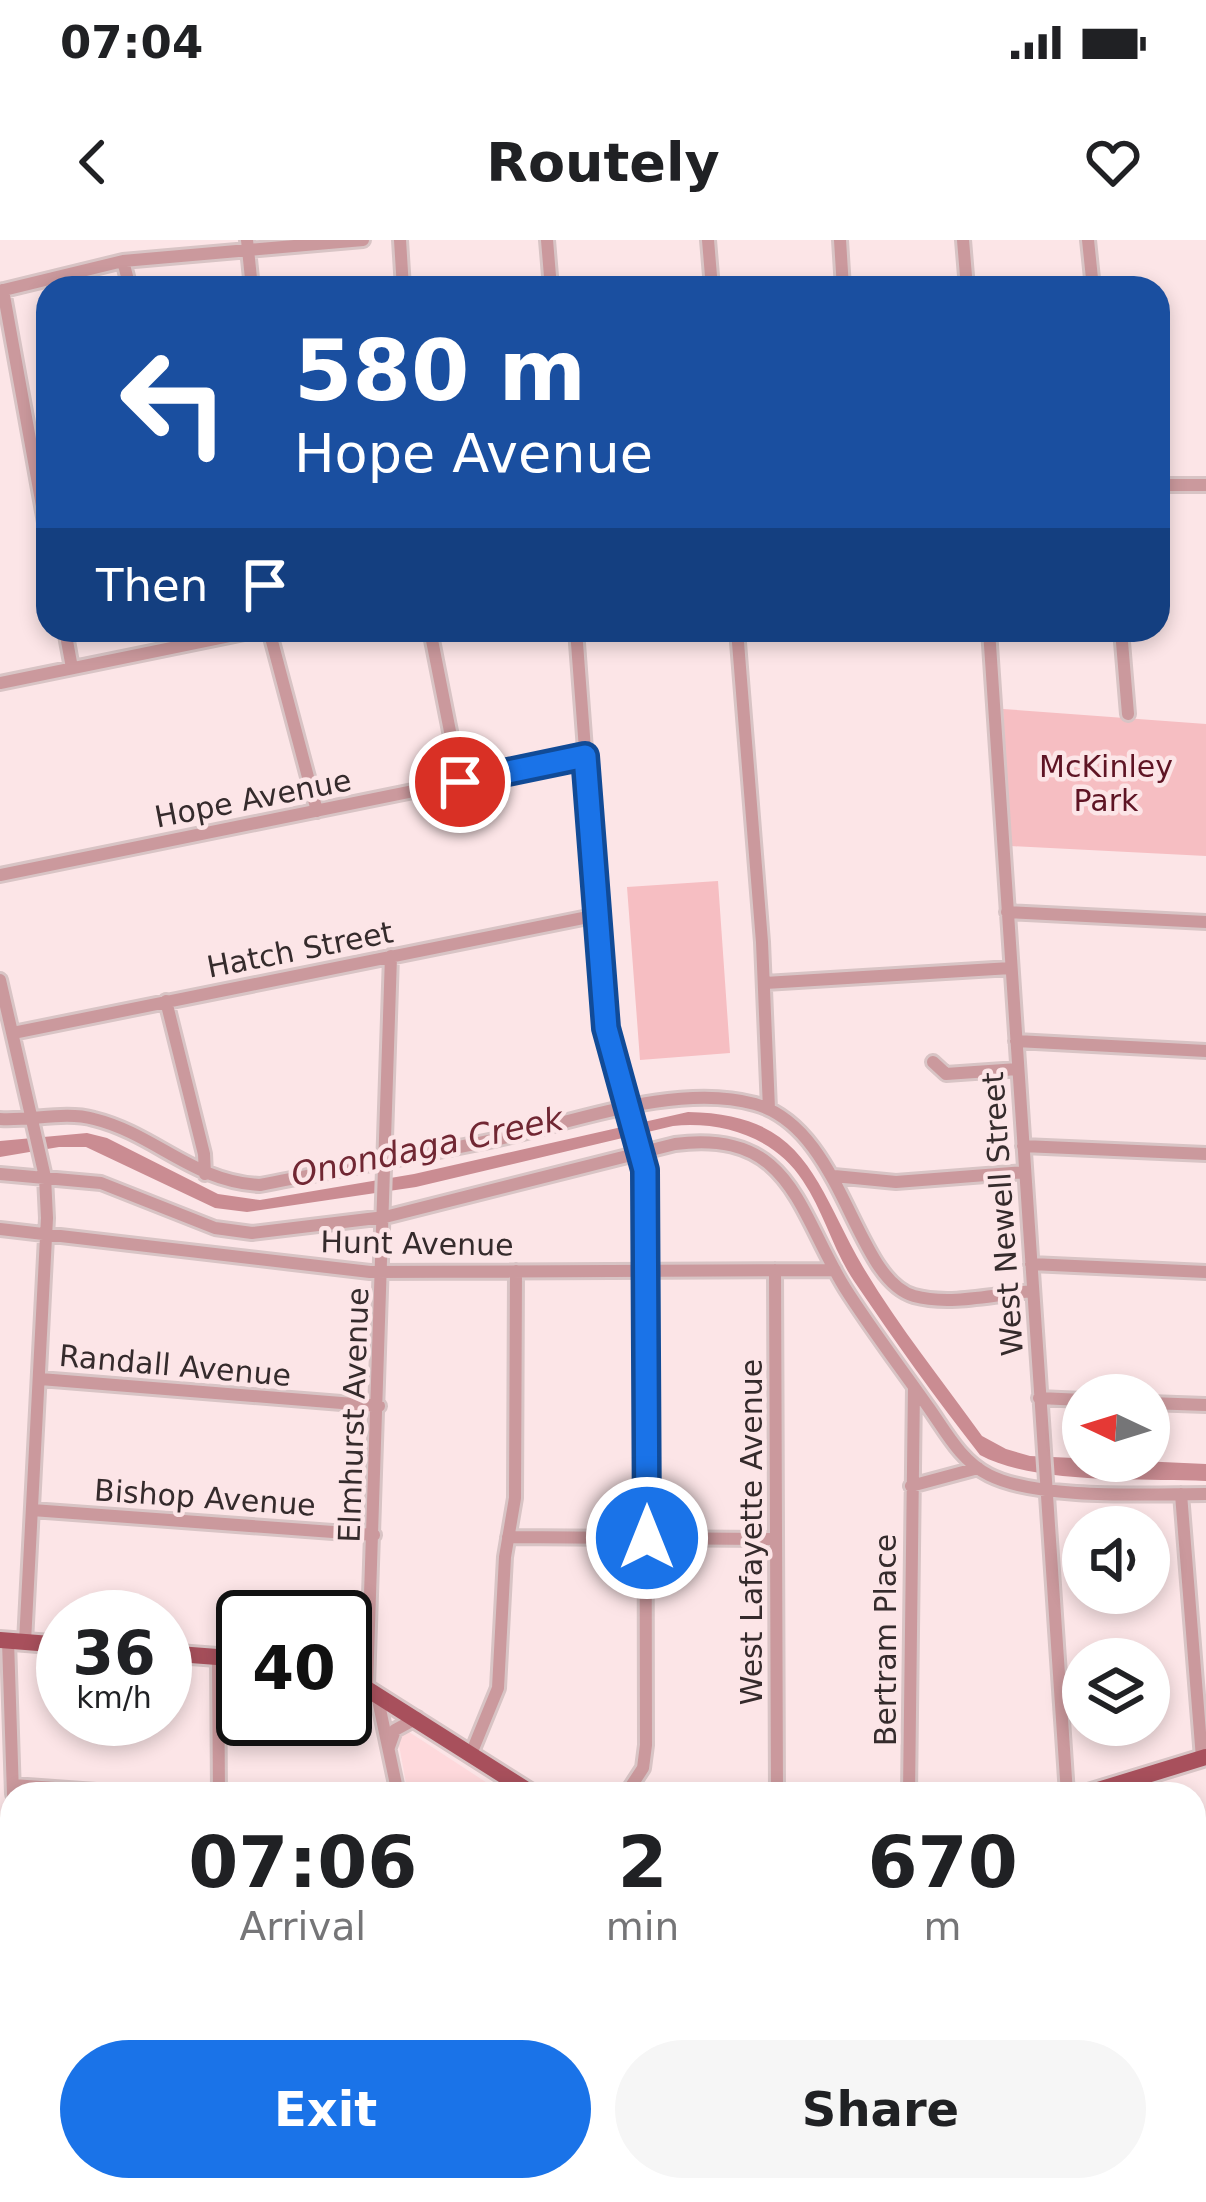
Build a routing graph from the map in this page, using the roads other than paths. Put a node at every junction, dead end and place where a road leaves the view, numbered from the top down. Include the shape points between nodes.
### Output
1 (363, 240) edge
2 (400, 240) edge
3 (548, 240) edge
4 (708, 240) edge
5 (840, 240) edge
6 (963, 240) edge
7 (1088, 240) edge
8 (248, 245) edge
9 (123, 261) junction
10 (60, 276) edge
11 (127, 276) edge
12 (251, 276) edge
13 (402, 276) edge
14 (550, 276) edge
15 (711, 276) edge
16 (842, 276) edge
17 (966, 276) edge
18 (1092, 276) edge
19 (36, 282) edge
20 (2, 290) edge
21 (36, 473) edge
22 (1170, 485) edge
23 (1206, 485) edge
24 (67, 642) edge
25 (177, 642) edge
26 (272, 642) edge
27 (432, 642) edge
28 (577, 642) edge
29 (738, 642) edge
30 (990, 642) edge
31 (1122, 642) edge
32 (72, 668) junction
33 (0, 682) edge
34 (1127, 714) dead end
35 (585, 756) junction
36 (460, 782) junction
37 (317, 811) junction
38 (0, 875) edge
39 (1007, 912) junction
40 (598, 915) junction
41 (1206, 922) edge
42 (391, 956) junction
43 (1011, 968) junction
44 (0, 980) edge
45 (765, 983) junction
46 (166, 1001) junction
47 (13, 1033) junction
48 (1016, 1041) junction
49 (1206, 1051) edge
50 (933, 1062) dead end
51 (1018, 1070) junction
52 (769, 1109) junction
53 (631, 1112) junction
54 (0, 1119) edge
55 (33, 1127) junction
56 (640, 1146) junction
57 (1023, 1146) junction
58 (1206, 1154) edge
59 (386, 1166) junction
60 (1025, 1172) junction
61 (0, 1174) edge
62 (205, 1174) junction
63 (835, 1176) junction
64 (45, 1177) junction
65 (385, 1217) junction
66 (0, 1229) edge
67 (47, 1234) junction
68 (1031, 1264) junction
69 (775, 1270) junction
70 (835, 1270) junction
71 (516, 1271) junction
72 (646, 1271) junction
73 (1206, 1271) edge
74 (382, 1272) junction
75 (1033, 1291) junction
76 (40, 1378) junction
77 (914, 1386) junction
78 (1040, 1398) junction
79 (1062, 1399) edge
80 (1170, 1404) edge
81 (1206, 1405) edge
82 (379, 1406) junction
83 (978, 1468) junction
84 (1045, 1484) junction
85 (911, 1486) junction
86 (1181, 1494) junction
87 (1206, 1494) edge
88 (32, 1510) junction
89 (374, 1535) junction
90 (508, 1537) junction
91 (647, 1538) junction
92 (776, 1539) junction
93 (11, 1641) edge
94 (372, 1689) junction
95 (417, 1718) junction
96 (219, 1746) edge
97 (389, 1748) junction
98 (472, 1754) junction
99 (1204, 1757) edge
100 (13, 1782) edge
101 (219, 1782) edge
102 (396, 1782) edge
103 (515, 1782) edge
104 (634, 1782) edge
105 (777, 1782) edge
106 (909, 1782) edge
107 (1066, 1782) edge
108 (1124, 1782) edge

1 - 8 street
2 - 13 street
3 - 14 street
4 - 15 street
5 - 16 street
6 - 17 street
7 - 18 street
8 - 9 street
8 - 12 street
9 - 10 street
9 - 11 street
19 - 20 street
20 - 21 street
22 - 23 street
24 - 32 street
25 - 32 street
26 - 37 street
27 - 36 street
28 - 35 street
29 - 45 street
30 - 39 street, West Newell Street
31 - 34 street
32 - 33 street
35 - 36 street, Hope Avenue
35 - 40 street
36 - 37 street, Hope Avenue
37 - 38 street, Hope Avenue
39 - 41 street
39 - 43 street, West Newell Street
40 - 42 street, Hatch Street
40 - 53 street via 606,1028
42 - 46 street, Hatch Street
42 - 59 street
43 - 45 street
43 - 48 street, West Newell Street
44 - 47 street
45 - 52 street
46 - 47 street, Hatch Street
46 - 62 street
47 - 55 street
48 - 49 street
48 - 51 street, West Newell Street
50 - 51 street via 946,1074
51 - 57 street, West Newell Street
52 - 53 street via 708,1099
52 - 63 street
53 - 56 street
53 - 59 street
54 - 55 street
55 - 62 street via 69,1116 96,1119
55 - 64 street
56 - 65 street
56 - 70 street via 722,1142 754,1153 794,1190
56 - 72 street
57 - 58 street
57 - 60 street, West Newell Street
59 - 62 street via 260,1185
59 - 65 street, Elmhurst Avenue
60 - 63 street via 896,1183
60 - 68 street, West Newell Street
61 - 64 street
63 - 75 street via 876,1262 902,1291 933,1299
64 - 65 street via 101,1184 203,1224 253,1233
64 - 67 street
65 - 74 street, Elmhurst Avenue
66 - 67 street, Hunt Avenue
67 - 74 street, Hunt Avenue
67 - 76 street
68 - 73 street
68 - 75 street, West Newell Street
69 - 70 street, Hunt Avenue
69 - 72 street, Hunt Avenue
69 - 92 street, West Lafayette Avenue
70 - 77 street
71 - 72 street, Hunt Avenue
71 - 74 street, Hunt Avenue
71 - 90 street
72 - 91 street
74 - 82 street, Elmhurst Avenue
75 - 78 street, West Newell Street
76 - 82 street, Randall Avenue
76 - 88 street
77 - 83 street
77 - 85 street, Bertram Place
78 - 79 street
78 - 84 street, West Newell Street
80 - 81 street
82 - 89 street, Elmhurst Avenue
83 - 84 street via 1010,1483
83 - 85 street
84 - 86 street
84 - 107 street, West Newell Street
85 - 106 street, Bertram Place
86 - 87 street
86 - 99 street
88 - 89 street, Bishop Avenue
88 - 93 street
89 - 94 street, Elmhurst Avenue
90 - 91 street
90 - 98 street via 498,1688
91 - 92 street
91 - 104 street via 646,1745
92 - 105 street, West Lafayette Avenue
93 - 100 street
94 - 95 main road
94 - 97 street, Elmhurst Avenue
95 - 97 street via 394,1730
95 - 98 main road
96 - 101 street
97 - 102 street, Elmhurst Avenue
98 - 103 main road
99 - 108 main road

